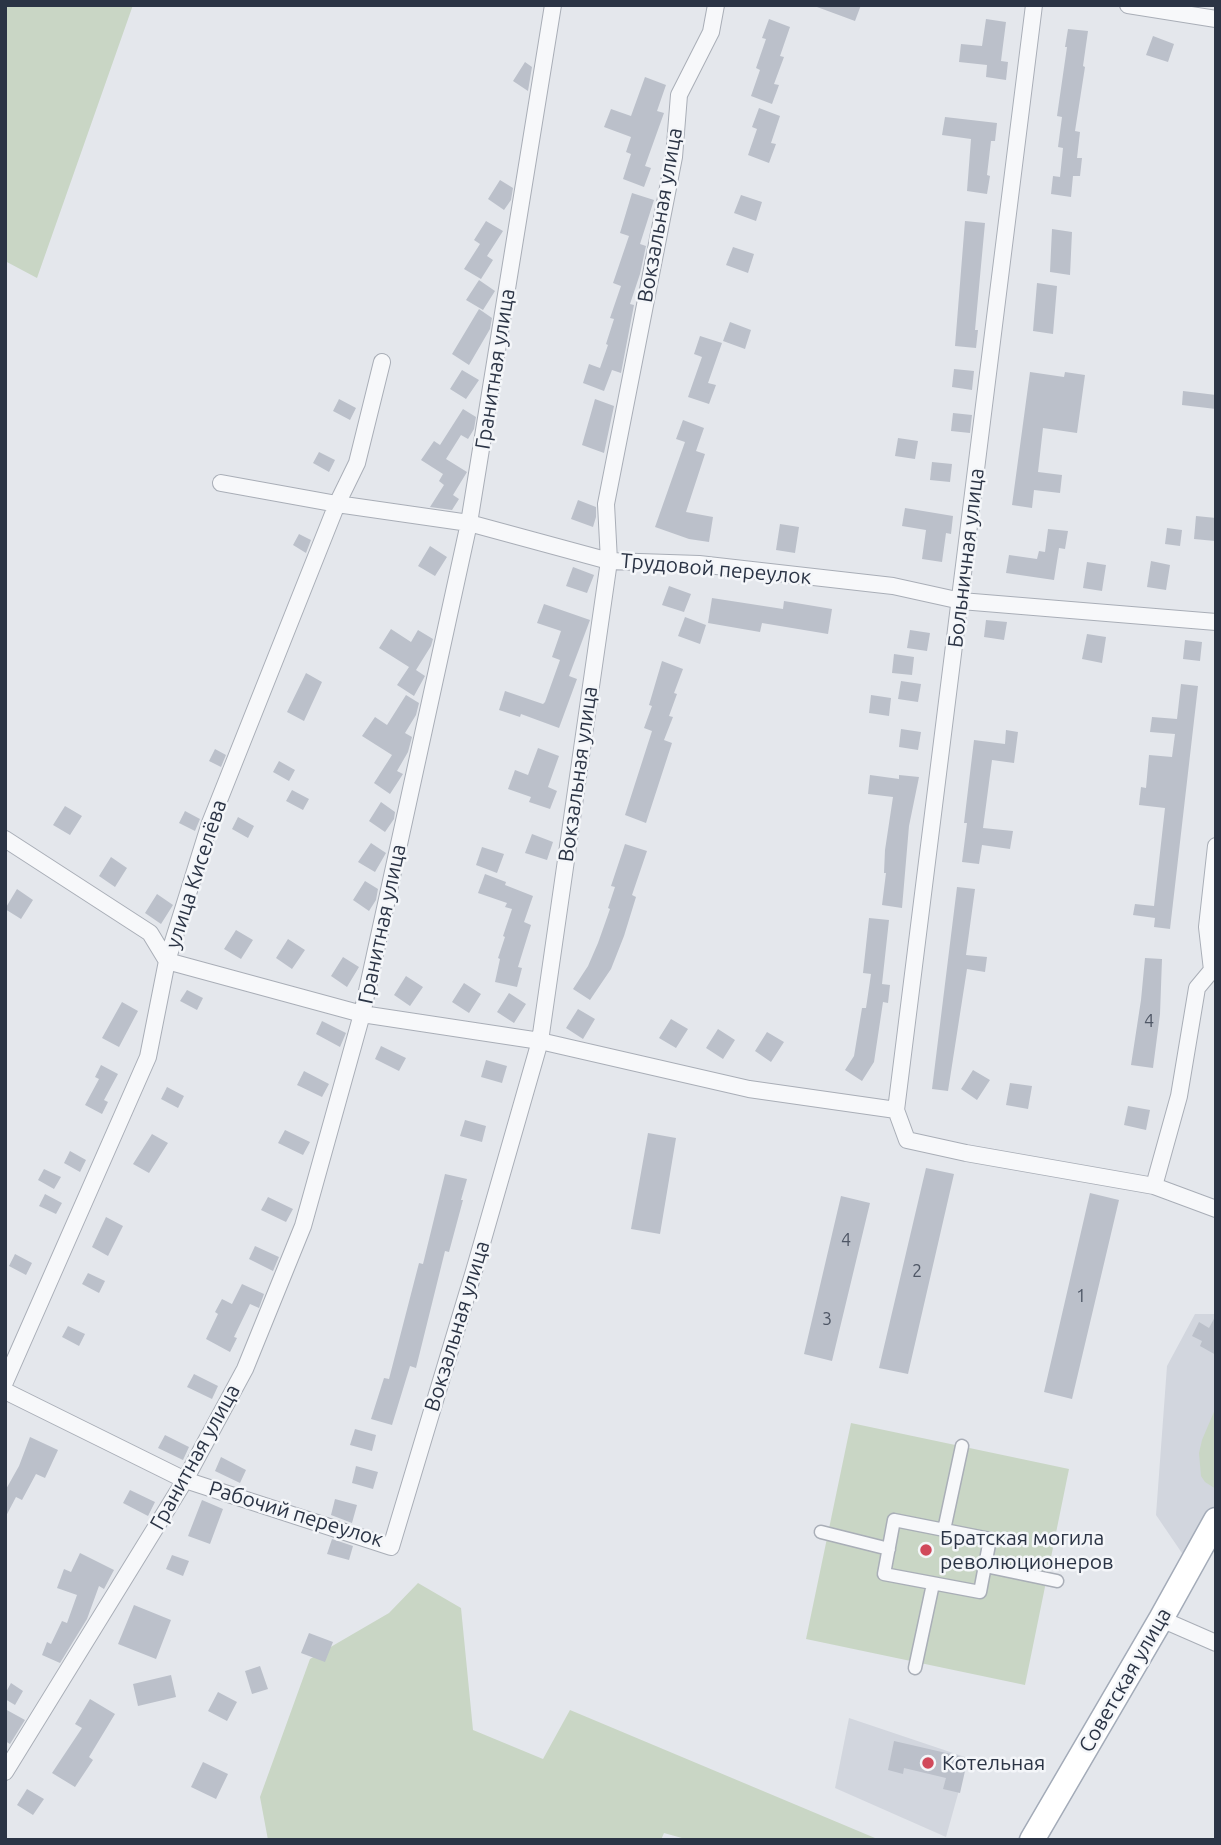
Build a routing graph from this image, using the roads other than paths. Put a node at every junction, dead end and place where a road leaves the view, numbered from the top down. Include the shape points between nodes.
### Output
1 (554, 5) edge
2 (716, 5) edge
3 (1034, 5) edge
4 (1128, 5) edge
5 (1216, 19) edge
6 (382, 362) dead end
7 (221, 483) dead end
8 (337, 504) junction
9 (469, 523) junction
10 (609, 561) junction
11 (961, 601) junction
12 (1216, 622) edge
13 (5, 839) edge
14 (1216, 846) edge
15 (167, 961) junction
16 (362, 1014) junction
17 (540, 1041) junction
18 (896, 1110) junction
19 (1154, 1186) junction
20 (1216, 1209) edge
21 (5, 1382) edge
22 (5, 1391) edge
23 (962, 1446) dead end
24 (185, 1480) junction
25 (1216, 1520) edge
26 (944, 1530) junction
27 (821, 1532) dead end
28 (394, 1536) joint
29 (889, 1549) junction
30 (985, 1566) junction
31 (1057, 1581) dead end
32 (933, 1584) junction
33 (1161, 1619) junction
34 (1216, 1643) edge
35 (915, 1668) dead end
36 (5, 1772) edge
37 (1032, 1840) edge

1 - 9 street, Гранитная улица
2 - 10 street, Вокзальная улица via 711,32 679,95 674,157 606,503
3 - 11 street, Больничная улица
4 - 5 street
6 - 8 street, улица Киселёва via 357,463
7 - 8 street, Трудовой переулок
8 - 9 street, Трудовой переулок
8 - 15 street, улица Киселёва via 211,823
9 - 10 street, Трудовой переулок
9 - 16 street, Гранитная улица
10 - 11 street, Трудовой переулок via 699,564 893,586
10 - 17 street, Вокзальная улица
11 - 12 street, Трудовой переулок
11 - 18 street, Больничная улица
13 - 15 street via 150,933
14 - 19 street via 1207,928 1212,971 1197,988 1179,1096
15 - 16 street
15 - 21 street, улица Киселёва via 148,1057
16 - 17 street
16 - 24 street, Гранитная улица via 303,1226 245,1370
17 - 18 street via 749,1089
17 - 28 street, Вокзальная улица
18 - 19 street via 906,1140
19 - 20 street
22 - 24 street, Рабочий переулок
23 - 26 street
24 - 28 street, Рабочий переулок via 391,1547
24 - 36 street, Гранитная улица
25 - 33 main road, Советская улица
26 - 29 street via 894,1520
26 - 30 street via 990,1539
27 - 29 street
29 - 32 street via 884,1574
30 - 31 street
30 - 32 street via 980,1592
32 - 35 street
33 - 34 street
33 - 37 main road, Советская улица

